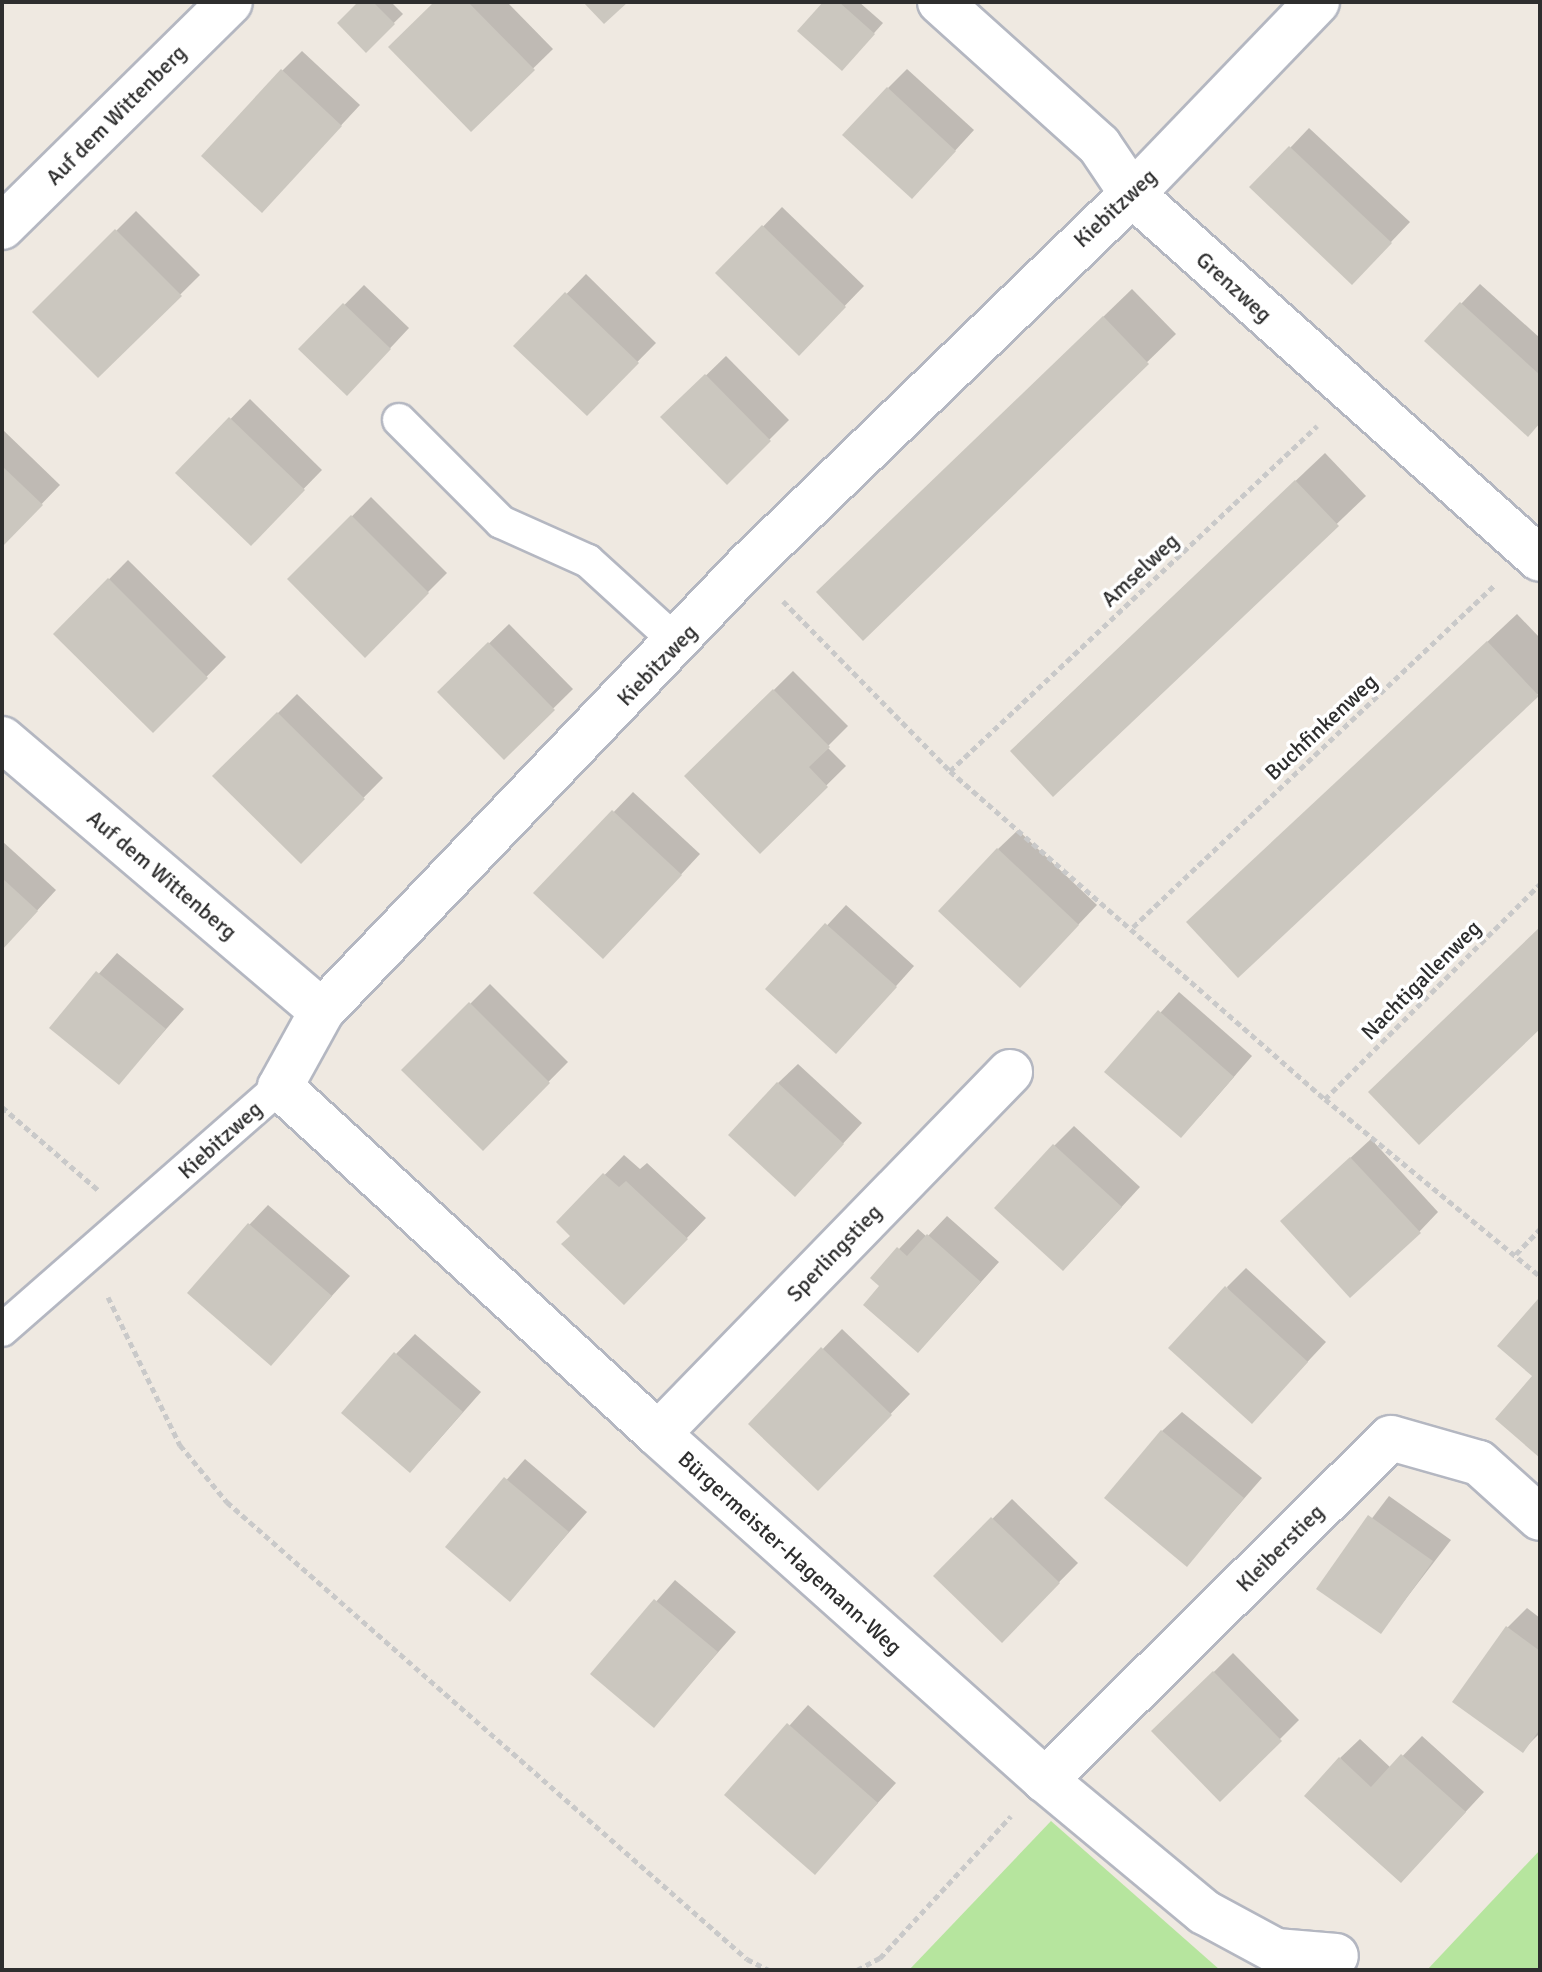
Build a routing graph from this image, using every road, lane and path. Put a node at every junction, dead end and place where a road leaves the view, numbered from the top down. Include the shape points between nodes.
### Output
1 (230, 2) edge
2 (940, 2) edge
3 (1317, 2) edge
4 (1132, 194) junction
5 (2, 227) edge
6 (1352, 393) junction
7 (399, 420) dead end
8 (1535, 555) edge
9 (748, 565) junction
10 (679, 644) junction
11 (2, 739) edge
12 (950, 771) junction
13 (1540, 884) edge
14 (1133, 927) junction
15 (322, 1011) junction
16 (1010, 1072) dead end
17 (280, 1087) junction
18 (1325, 1099) junction
19 (2, 1107) edge
20 (133, 1219) junction
21 (1540, 1229) edge
22 (1516, 1254) junction
23 (88, 1257) junction
24 (1540, 1276) edge
25 (2, 1330) edge
26 (658, 1434) junction
27 (1540, 1518) edge
28 (1045, 1780) junction
29 (1336, 1956) dead end
30 (769, 1970) edge
31 (857, 1970) edge

1 - 5 street, Auf dem Wittenberg
2 - 4 street, Grenzweg via 1099,145
3 - 4 street, Kiebitzweg
4 - 6 street, Grenzweg
4 - 9 street, Kiebitzweg
6 - 8 street, Grenzweg
6 - 12 path, Amselweg
7 - 10 lane via 501,522 588,561
8 - 14 path, Buchfinkenweg
9 - 10 street, Kiebitzweg
9 - 12 path
10 - 15 street, Kiebitzweg
11 - 15 street, Auf dem Wittenberg
12 - 14 path
13 - 18 path, Nachtigallenweg
14 - 18 path
15 - 17 street, Kiebitzweg
16 - 26 street, Sperlingstieg
17 - 20 lane, Kiebitzweg
17 - 26 street, Bürgermeister-Hagemann-Weg
18 - 22 path
19 - 20 path
20 - 23 lane, Kiebitzweg
21 - 22 path
22 - 24 path
23 - 25 lane, Kiebitzweg
23 - 30 path via 180,1445 227,1502 747,1959
26 - 28 street, Bürgermeister-Hagemann-Weg
27 - 28 street, Kleiberstieg via 1479,1463 1391,1438
28 - 29 street, Bürgermeister-Hagemann-Weg via 1204,1912 1276,1951
28 - 31 path via 880,1958

